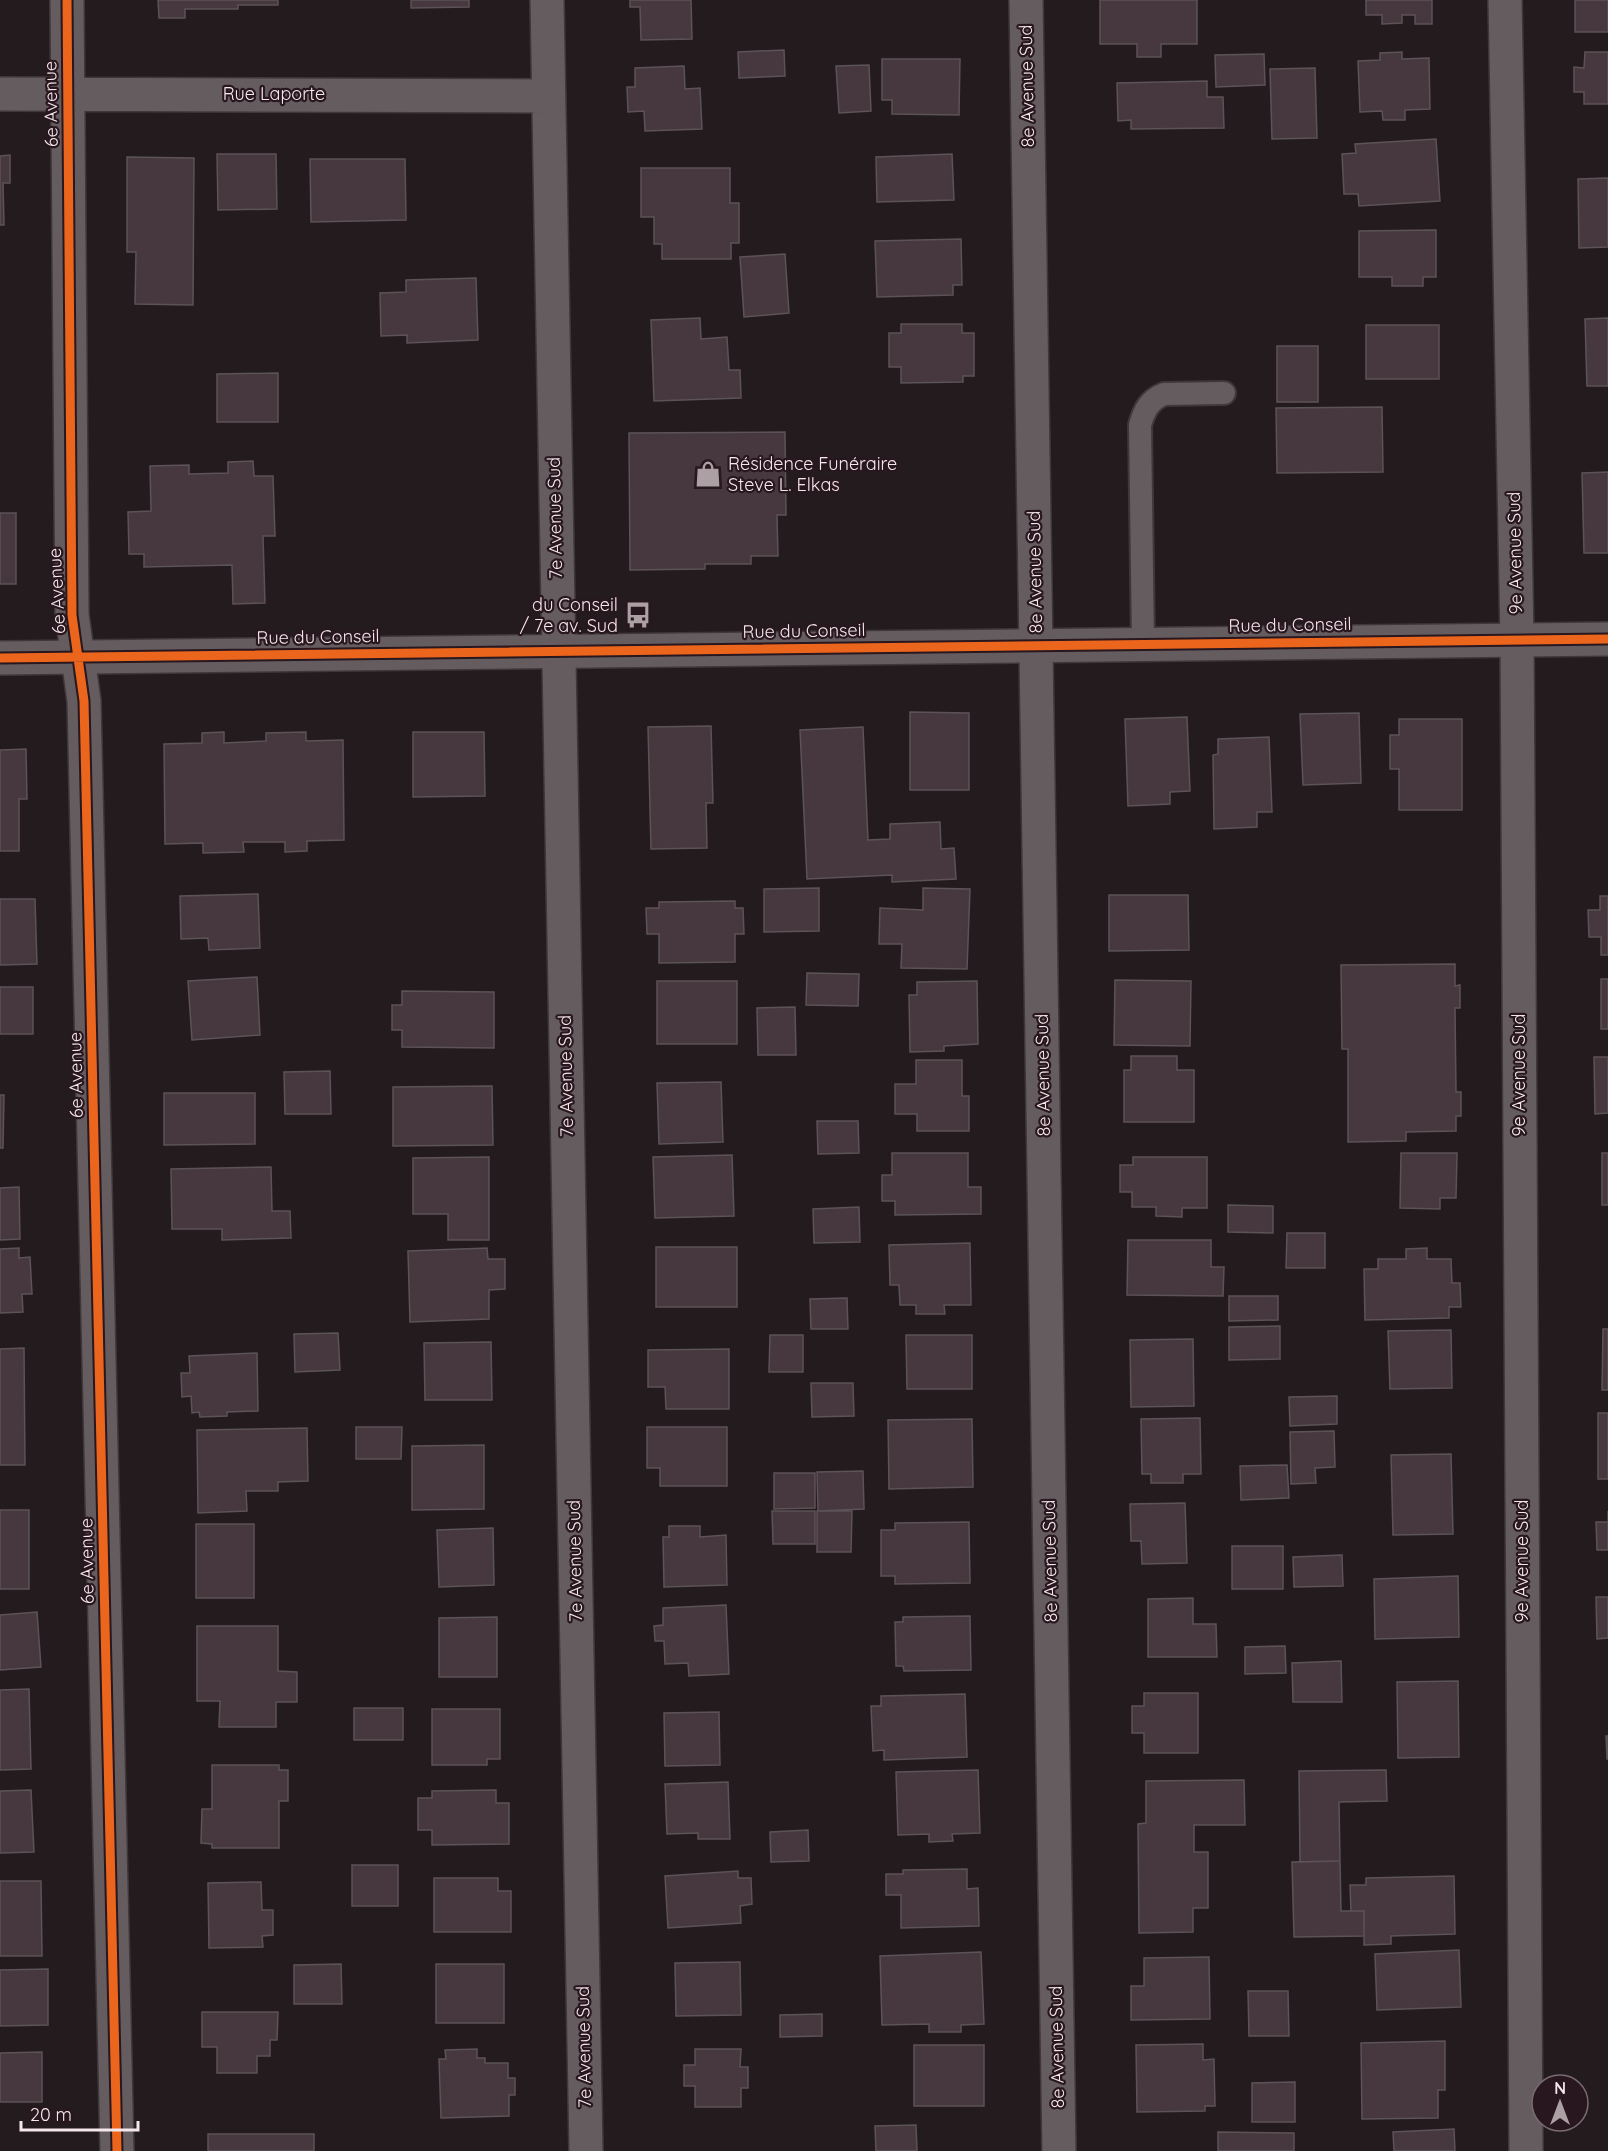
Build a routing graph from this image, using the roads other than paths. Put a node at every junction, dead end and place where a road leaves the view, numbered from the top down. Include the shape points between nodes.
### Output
1 (67, 0) edge
2 (547, 0) edge
3 (1026, 0) edge
4 (1505, 0) edge
5 (0, 94) edge
6 (68, 94) junction
7 (549, 96) junction
8 (1224, 393) dead end
9 (1517, 639) junction
10 (1608, 639) edge
11 (1143, 643) junction
12 (1036, 645) junction
13 (558, 650) junction
14 (0, 658) edge
15 (78, 658) junction
16 (117, 2151) edge
17 (586, 2151) edge
18 (1059, 2151) edge
19 (1526, 2151) edge

1 - 6 street, 6e Avenue
2 - 7 street, 7e Avenue Sud
3 - 12 street, 8e Avenue Sud
4 - 9 street, 9e Avenue Sud
5 - 6 street, Rue Laporte
6 - 7 street, Rue Laporte
6 - 15 street, 6e Avenue via 72,615
7 - 13 street, 7e Avenue Sud
8 - 11 lane via 1164,394 1144,410 1140,425
9 - 10 street, Rue du Conseil
9 - 11 street, Rue du Conseil
9 - 19 street, 9e Avenue Sud
11 - 12 street, Rue du Conseil
12 - 13 street, Rue du Conseil
12 - 18 street, 8e Avenue Sud
13 - 15 street, Rue du Conseil
13 - 17 street, 7e Avenue Sud
14 - 15 street, Rue du Conseil
15 - 16 street, 6e Avenue via 84,701

